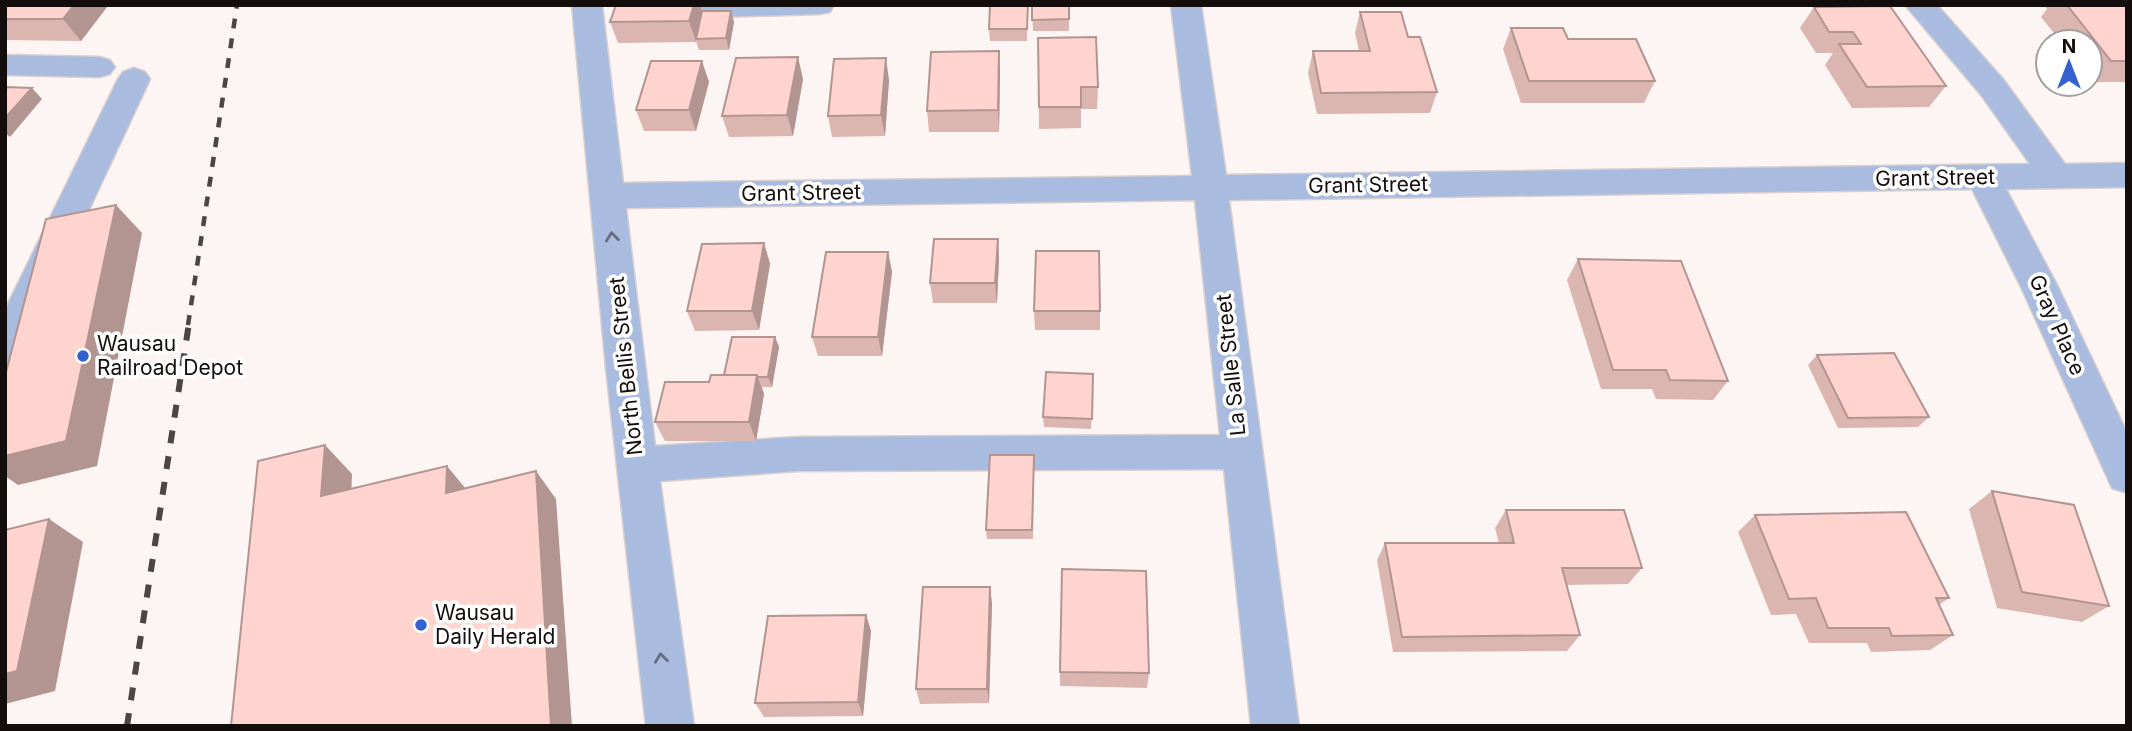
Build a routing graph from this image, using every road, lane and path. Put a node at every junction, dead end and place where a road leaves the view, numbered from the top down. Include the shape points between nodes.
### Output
1 (819, 5) edge
2 (1186, 5) edge
3 (1920, 5) edge
4 (587, 8) edge
5 (5, 65) edge
6 (99, 67) dead end
7 (134, 79) dead end
8 (2127, 175) edge
9 (2056, 176) junction
10 (1982, 177) junction
11 (1213, 187) junction
12 (608, 196) junction
13 (5, 349) edge
14 (1241, 452) junction
15 (638, 465) junction
16 (2127, 474) edge
17 (670, 726) edge
18 (1275, 726) edge

1 - 4 street
2 - 11 street, La Salle Street
3 - 9 street via 1992,87
4 - 12 street, North Bellis Street
5 - 6 street
7 - 13 street
8 - 9 street, Grant Street
9 - 10 street, Grant Street
10 - 11 street, Grant Street
10 - 16 street, Gray Place via 2024,252
11 - 12 street, Grant Street
11 - 14 street, La Salle Street
15 -> 12 street, North Bellis Street
14 - 15 street via 798,454
14 - 18 street, La Salle Street
17 -> 15 street, North Bellis Street

